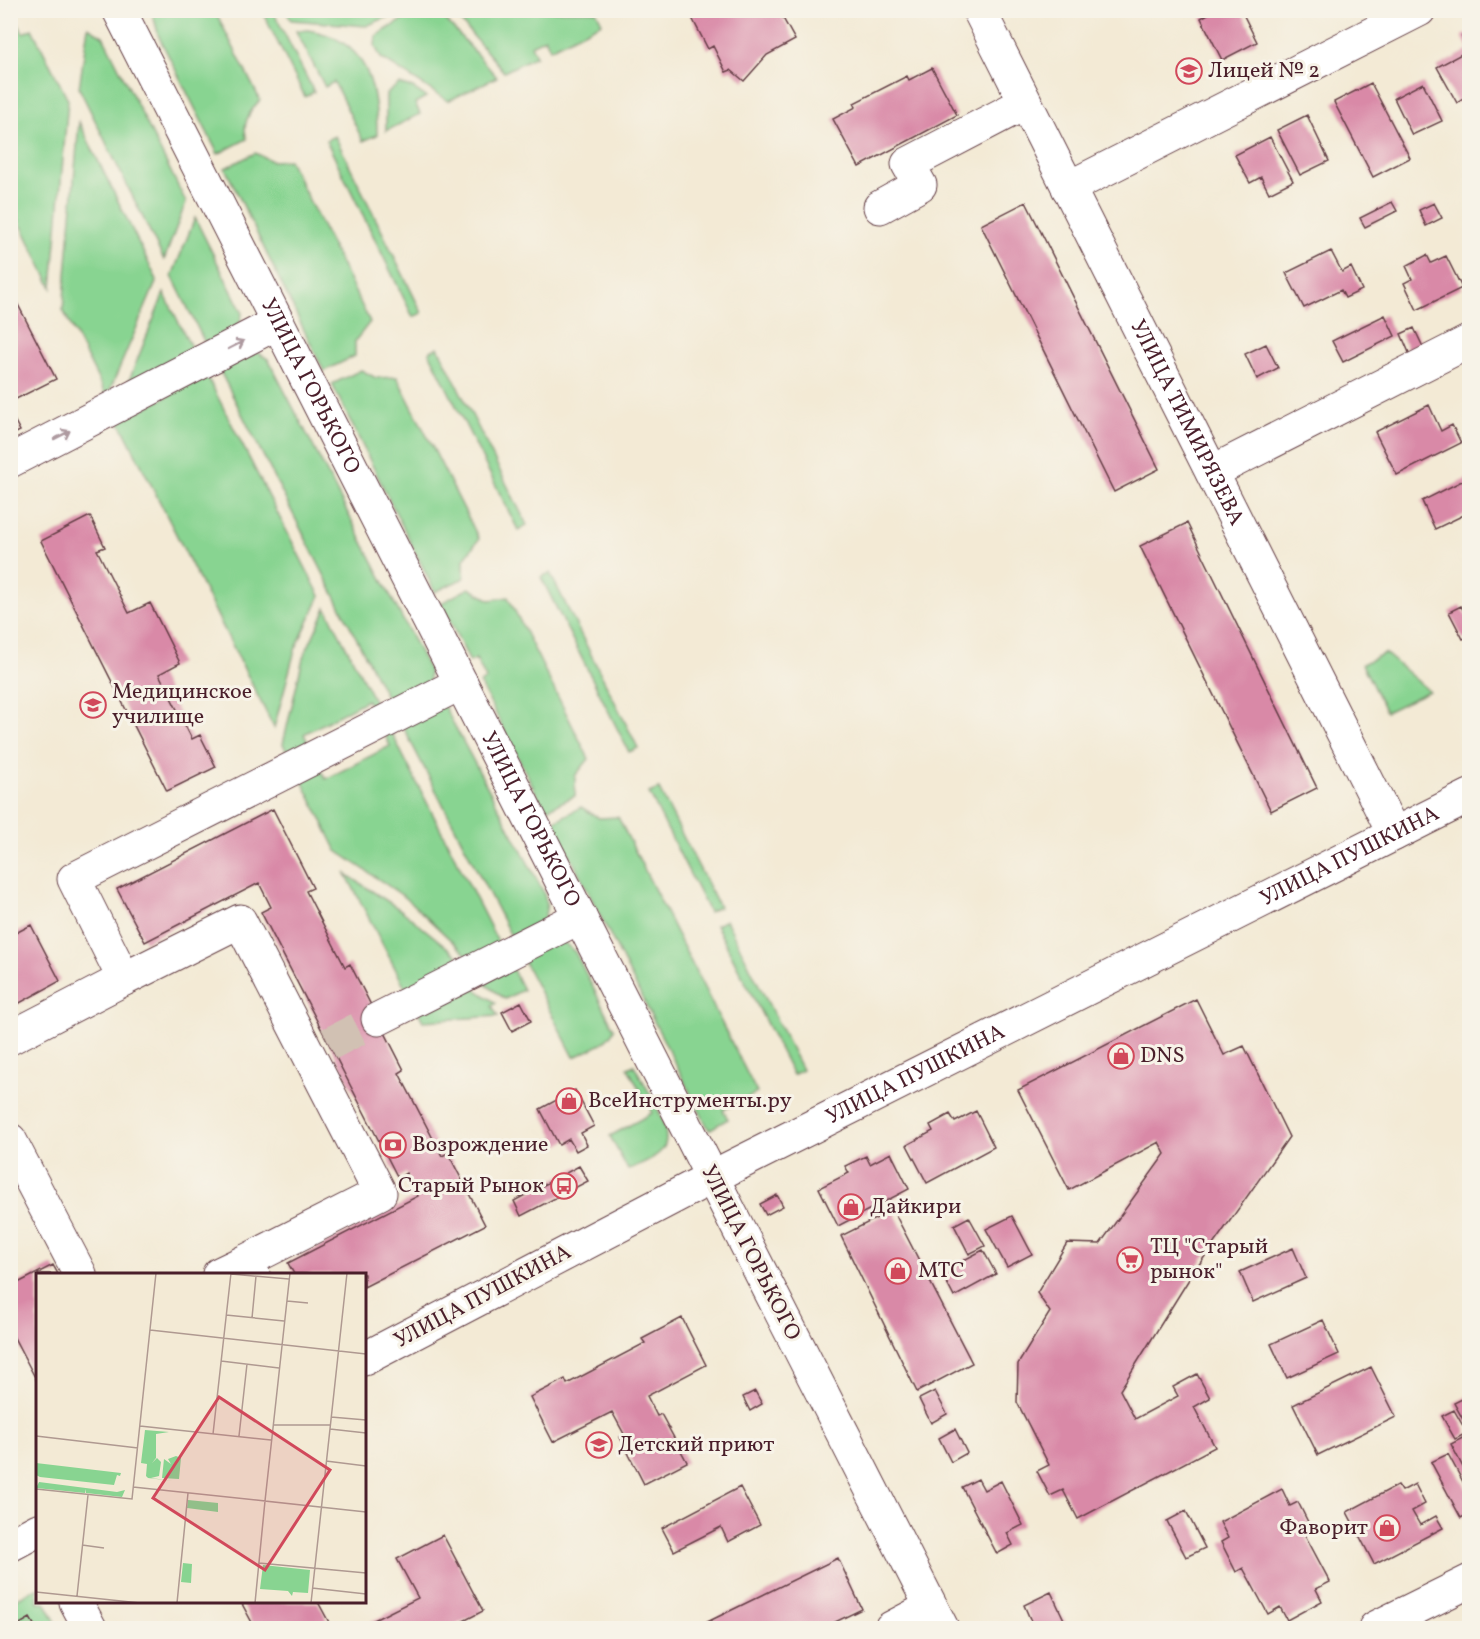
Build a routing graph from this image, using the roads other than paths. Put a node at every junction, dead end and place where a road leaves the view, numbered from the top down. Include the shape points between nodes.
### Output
1 (119, 10) edge
2 (979, 10) edge
3 (1419, 10) edge
4 (1025, 103) junction
5 (1068, 188) junction
6 (880, 207) dead end
7 (277, 323) junction
8 (1470, 341) edge
9 (10, 461) edge
10 (1212, 472) junction
11 (460, 683) junction
12 (1470, 796) edge
13 (1394, 834) junction
14 (580, 917) junction
15 (124, 979) junction
16 (378, 1019) tunnel mouth
17 (10, 1038) edge
18 (10, 1140) edge
19 (712, 1177) junction
20 (240, 1270) edge
21 (79, 1273) edge
22 (366, 1358) edge
23 (36, 1531) edge
24 (10, 1545) edge
25 (1470, 1581) edge
26 (77, 1603) edge
27 (936, 1618) edge
28 (90, 1629) edge
29 (891, 1629) edge
30 (1375, 1629) edge

1 - 7 street, УЛИЦА ГОРЬКОГО
2 - 4 street, УЛИЦА ТИМИРЯЗЕВА
3 - 5 street
4 - 5 street, УЛИЦА ТИМИРЯЗЕВА
4 - 6 street via 908,164 920,185
5 - 10 street, УЛИЦА ТИМИРЯЗЕВА
9 -> 7 street
7 - 11 street, УЛИЦА ГОРЬКОГО
8 - 10 street
10 - 13 street, УЛИЦА ТИМИРЯЗЕВА
11 - 14 street, УЛИЦА ГОРЬКОГО
11 - 15 street via 74,879
12 - 13 street, УЛИЦА ПУШКИНА
13 - 19 street, УЛИЦА ПУШКИНА
14 - 16 street
14 - 19 street, УЛИЦА ГОРЬКОГО
15 - 17 street
15 - 20 street via 240,921 319,1049 380,1193
18 - 21 street
19 - 22 street, УЛИЦА ПУШКИНА
19 - 27 street, УЛИЦА ГОРЬКОГО
23 - 24 street
25 - 30 street
26 - 28 street
27 - 29 street

